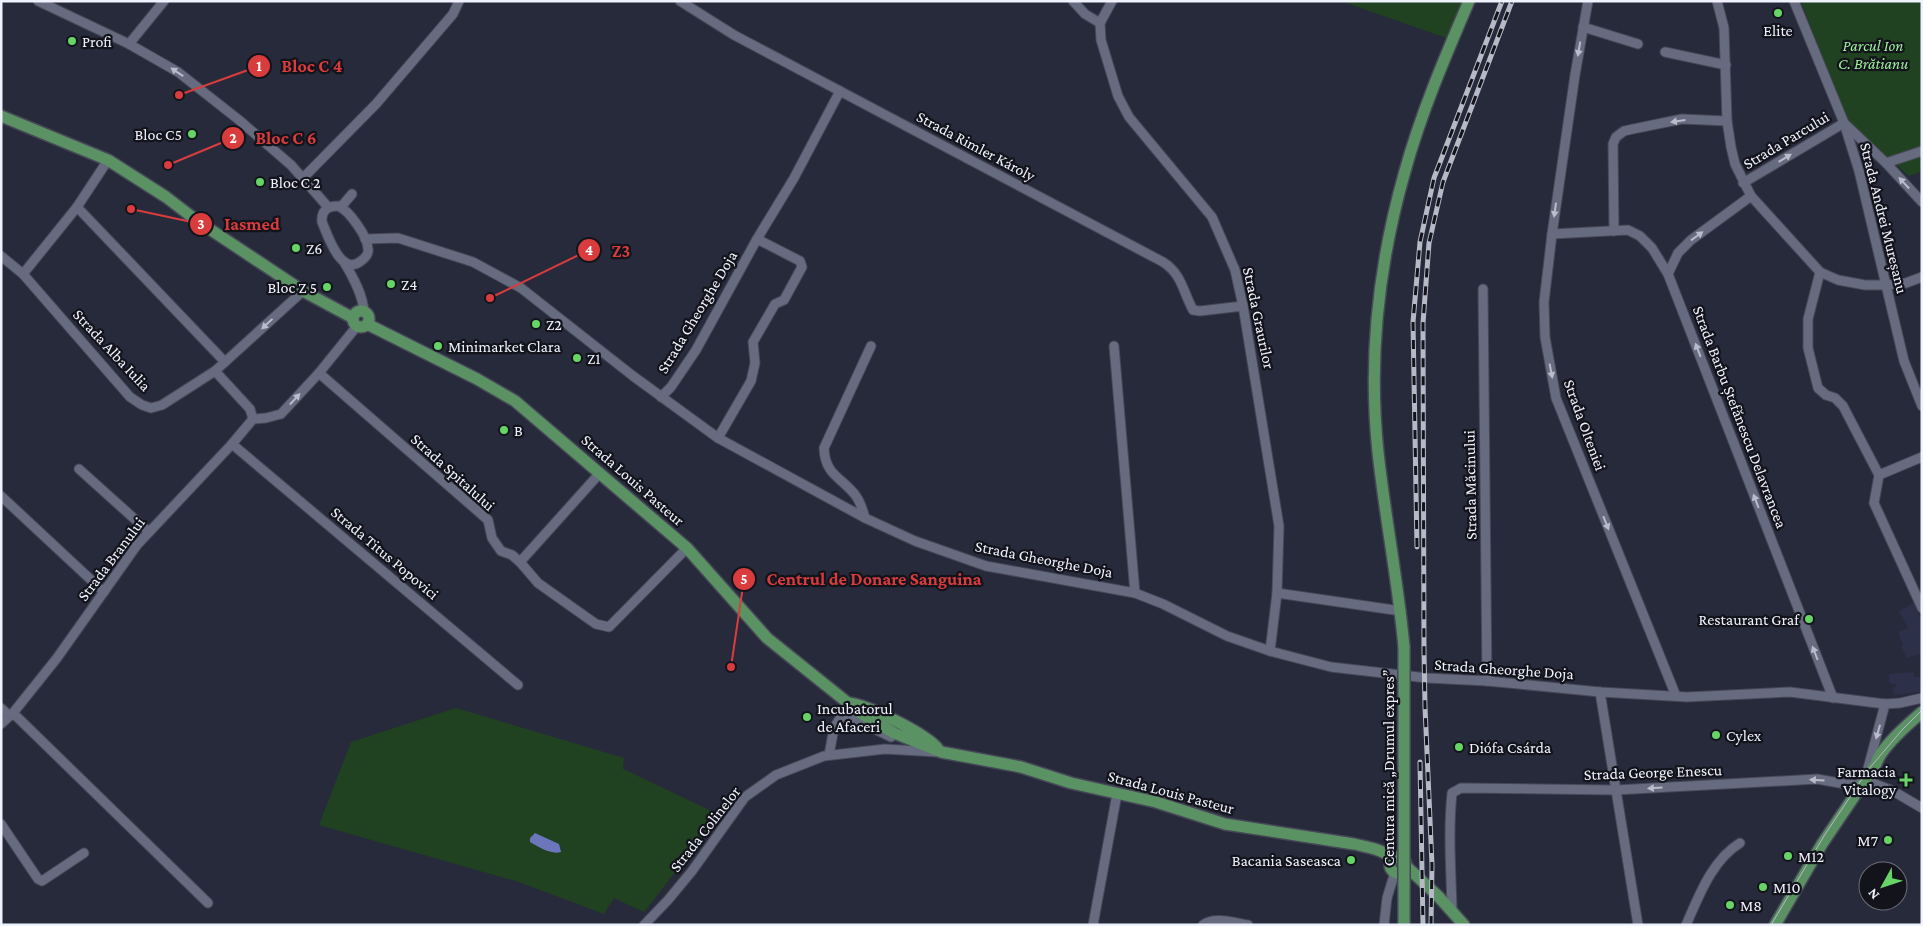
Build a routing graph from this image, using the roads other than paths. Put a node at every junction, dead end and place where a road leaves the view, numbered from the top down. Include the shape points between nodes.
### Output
1 (164, 1) edge
2 (459, 1) edge
3 (680, 1) edge
4 (1073, 1) edge
5 (1112, 1) edge
6 (1469, 1) edge
7 (1588, 1) edge
8 (1717, 1) edge
9 (1794, 1) edge
10 (43, 2) edge
11 (1100, 24) junction
12 (1583, 27) junction
13 (129, 44) junction
14 (1638, 44) dead end
15 (1665, 52) dead end
16 (1726, 65) junction
17 (840, 91) junction
18 (1, 116) edge
19 (1727, 121) junction
20 (1844, 123) junction
21 (1922, 151) edge
22 (108, 160) junction
23 (1886, 163) junction
24 (304, 177) junction
25 (1743, 183) junction
26 (352, 194) dead end
27 (1751, 196) junction
28 (1922, 202) edge
29 (78, 207) junction
30 (328, 207) junction
31 (341, 207) junction
32 (1614, 231) junction
33 (1552, 234) junction
34 (379, 238) junction
35 (366, 239) junction
36 (757, 239) junction
37 (368, 252) junction
38 (1, 256) edge
39 (343, 261) junction
40 (358, 264) junction
41 (1820, 272) junction
42 (23, 274) junction
43 (1668, 274) junction
44 (1922, 277) edge
45 (354, 279) junction
46 (1886, 285) junction
47 (1483, 289) dead end
48 (303, 290) junction
49 (1243, 306) junction
50 (360, 320) junction
51 (871, 346) dead end
52 (1114, 346) dead end
53 (225, 362) junction
54 (215, 371) junction
55 (319, 373) junction
56 (661, 397) junction
57 (1922, 406) edge
58 (253, 419) junction
59 (718, 438) junction
60 (232, 444) junction
61 (1922, 457) edge
62 (79, 469) dead end
63 (600, 473) junction
64 (1879, 475) junction
65 (1, 496) edge
66 (865, 518) junction
67 (149, 532) junction
68 (687, 548) junction
69 (520, 562) junction
70 (104, 592) junction
71 (1135, 593) junction
72 (1277, 593) junction
73 (1922, 608) edge
74 (1401, 611) junction
75 (1270, 651) junction
76 (1487, 681) junction
77 (518, 685) dead end
78 (1600, 692) junction
79 (1676, 696) junction
80 (1833, 698) junction
81 (1922, 698) edge
82 (848, 703) junction
83 (1885, 704) junction
84 (1, 708) edge
85 (1922, 712) edge
86 (11, 715) junction
87 (1922, 722) edge
88 (1, 724) edge
89 (892, 735) junction
90 (886, 749) junction
91 (941, 752) junction
92 (829, 756) junction
93 (1876, 764) junction
94 (1865, 778) junction
95 (1616, 790) junction
96 (1118, 794) junction
97 (1922, 808) edge
98 (1, 824) edge
99 (1740, 843) dead end
100 (84, 853) dead end
101 (1392, 858) junction
102 (1406, 868) junction
103 (1395, 872) junction
104 (208, 903) dead end
105 (1452, 910) junction
106 (644, 925) edge
107 (1093, 925) edge
108 (1203, 925) edge
109 (1248, 925) edge
110 (1384, 925) edge
111 (1404, 925) edge
112 (1464, 925) edge
113 (1638, 925) edge
114 (1686, 925) edge
115 (1775, 925) edge

1 - 13 street
2 - 24 street via 453,14 376,104
3 - 17 street, Strada Rimler Károly via 734,35
4 - 11 street
5 - 11 street
6 - 74 main road, Centura mică „Drumul expres” via 1436,80 1404,171 1379,300 1375,346 1378,451
7 - 12 street, Strada Olteniei
8 - 16 street via 1724,28
9 - 20 street
10 - 13 street
11 - 49 street, Strada Graurilor via 1101,40 1118,96 1129,117 1212,217 1235,270
12 - 14 street
12 -> 33 street, Strada Olteniei
24 -> 13 street via 245,124 178,72
15 - 16 street
16 - 19 street
17 - 36 street, Strada Gheorghe Doja
17 - 49 street, Strada Rimler Károly via 1172,268 1193,310 1200,312
18 - 22 main road, Strada Louis Pasteur
19 - 25 street via 1735,164
19 -> 32 street via 1682,119 1624,131 1616,137 1613,144
20 - 23 street
25 -> 20 street, Strada Parcului
20 - 46 street, Strada Andrei Mureșanu via 1860,171
21 - 23 street
22 - 29 street
22 - 48 main road, Strada Louis Pasteur
28 -> 23 street
24 - 30 street
25 - 27 street
26 - 31 street
27 - 41 street
43 -> 27 street, Strada Parcului via 1678,252
29 - 42 street
29 - 53 street
30 - 31 street
30 - 39 street via 322,213 322,222
31 - 35 street
32 - 33 street, Strada Barbu Ștefănescu Delavrancea
32 - 43 street, Strada Barbu Ștefănescu Delavrancea via 1628,230 1640,236 1652,248
33 -> 79 street, Strada Olteniei via 1544,302 1545,337 1556,398
34 - 35 street, Strada Gheorghe Doja
34 - 37 street
34 - 56 street, Strada Gheorghe Doja via 398,238 473,262 513,284
35 - 37 street
36 - 56 street, Strada Gheorghe Doja via 696,350
36 - 59 street, Strada Gheorghe Doja via 800,261 802,267 784,300 774,304 753,342 751,381
37 - 40 street
38 - 42 street, Strada Alba Iulia
39 - 40 street via 351,266
39 - 45 street
40 - 45 street
41 - 46 street via 1838,280
41 - 64 street via 1808,319 1808,348 1818,388 1843,406
42 - 54 street, Strada Alba Iulia via 130,397 142,405 151,408 162,405
80 -> 43 street, Strada Barbu Ștefănescu Delavrancea
44 - 46 street
45 - 50 street via 362,302
46 - 57 street, Strada Andrei Mureșanu via 1904,362
47 - 76 street, Strada Măcinului
48 - 50 main road, Strada Louis Pasteur
48 -> 53 street
49 - 72 street, Strada Graurilor via 1279,526
50 - 55 street
50 - 63 main road, Strada Louis Pasteur via 515,401
51 - 66 street via 824,448 824,460 855,494
52 - 71 street, Strada Gheorghe Doja
53 - 54 street
54 - 58 street via 250,409
58 -> 55 street via 281,414
55 - 69 street, Strada Spitalului via 488,520 495,545
56 - 59 street, Strada Gheorghe Doja
58 - 60 street, Strada Branului
59 - 66 street, Strada Gheorghe Doja
60 - 67 street, Strada Branului
60 - 77 street, Strada Titus Popovici
61 - 64 street
62 - 67 street
63 - 68 main road, Strada Louis Pasteur
63 - 69 street
64 - 73 street via 1874,503
65 - 70 street
66 - 71 street, Strada Gheorghe Doja via 915,542 986,566
67 - 70 street, Strada Branului
68 - 69 street, Strada Spitalului via 609,627 596,624 578,612 538,582
68 - 82 main road, Strada Louis Pasteur via 767,638
70 - 86 street, Strada Branului
71 - 75 street, Strada Gheorghe Doja via 1227,636
72 - 74 street
72 - 75 street, Strada Graurilor
74 - 111 main road, Centura mică „Drumul expres”, bridge via 1404,646
75 - 76 street, Strada Gheorghe Doja via 1331,666 1427,678
76 - 78 street, Strada Gheorghe Doja
78 - 79 street, Strada Gheorghe Doja
78 - 95 street
79 - 80 street, Strada Gheorghe Doja via 1790,692
80 - 83 street, Strada Gheorghe Doja
81 - 83 street, Strada Gheorghe Doja
82 - 89 main road, Strada Louis Pasteur
82 - 91 main road, Strada Louis Pasteur via 861,705 921,735
83 -> 94 street
84 - 86 street
85 - 93 main road via 1877,758
86 - 88 street, Strada Branului
86 - 104 street
87 - 93 main road
89 - 90 street
89 - 91 main road, Strada Louis Pasteur
89 - 92 street via 850,717 840,718 834,728
90 - 91 street, Strada Colinelor
90 - 92 street, Strada Colinelor
91 - 96 main road, Strada Louis Pasteur via 1021,767
92 - 106 street, Strada Colinelor via 776,775 746,797 692,871
93 - 94 main road
94 -> 95 street, Strada George Enescu via 1858,785 1817,779
94 - 97 street
94 - 115 main road
95 - 105 street, Strada George Enescu via 1460,788 1452,793
95 - 113 street
96 - 101 main road, Strada Louis Pasteur via 1156,802 1225,824 1354,844 1375,849
96 - 107 street
98 - 100 street via 42,881
99 - 114 street via 1718,864
101 - 102 main road via 1402,857
101 - 103 main road via 1390,866
102 - 103 main road via 1400,873
102 - 105 main road
103 - 110 street via 1387,898
105 - 112 main road
108 - 109 street via 1223,921

